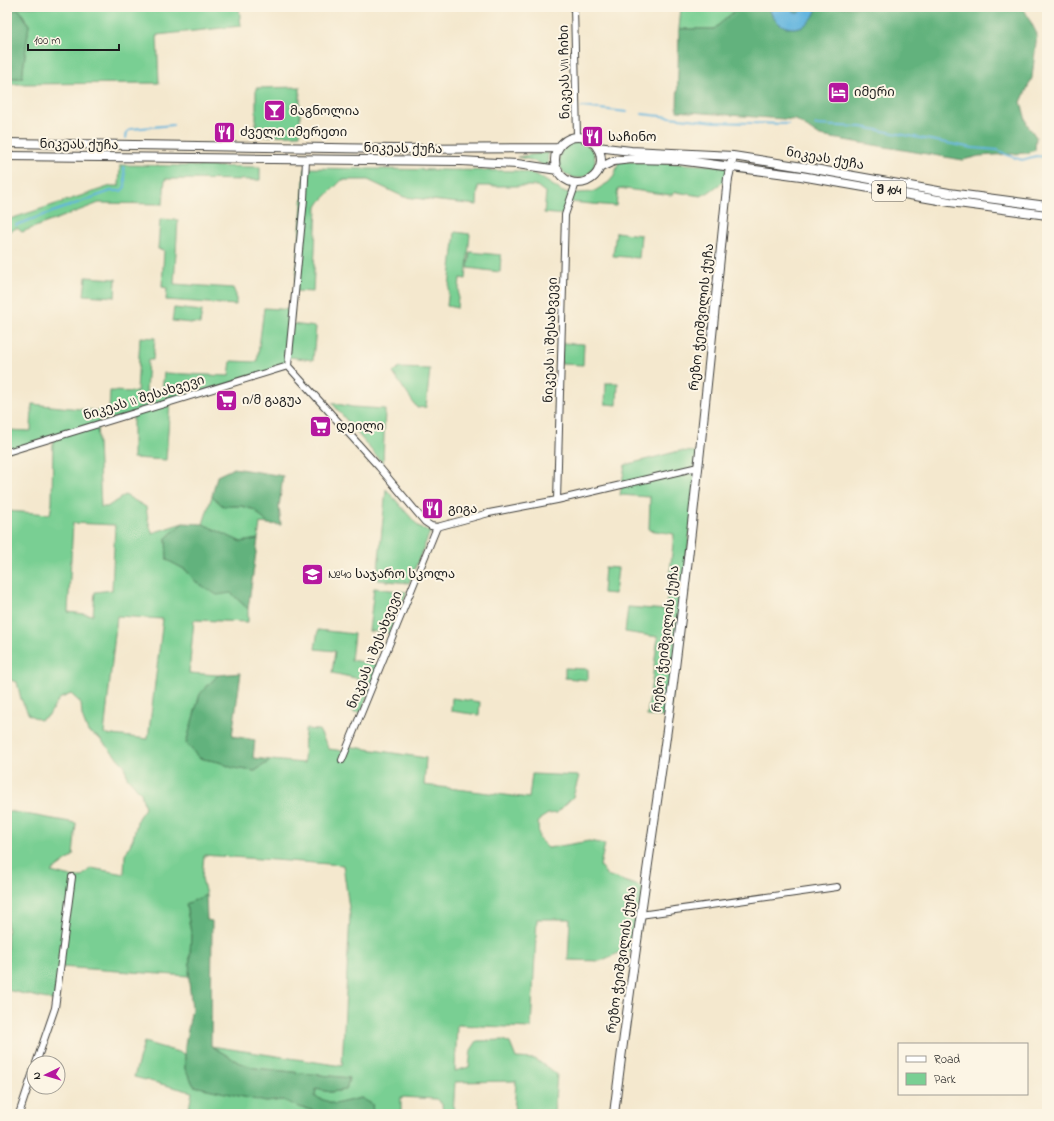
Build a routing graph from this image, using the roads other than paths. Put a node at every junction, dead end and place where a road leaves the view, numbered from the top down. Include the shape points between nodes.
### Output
1 (574, 7) edge
2 (578, 136) junction
3 (7, 143) edge
4 (597, 147) junction
5 (558, 148) junction
6 (7, 156) edge
7 (733, 156) junction
8 (306, 160) junction
9 (730, 166) junction
10 (599, 168) junction
11 (558, 170) junction
12 (576, 183) junction
13 (1047, 206) edge
14 (1047, 215) edge
15 (288, 366) junction
16 (7, 452) edge
17 (698, 468) junction
18 (557, 500) junction
19 (437, 527) junction
20 (342, 760) dead end
21 (72, 877) dead end
22 (837, 887) dead end
23 (640, 915) junction
24 (39, 1055) edge
25 (26, 1093) edge
26 (19, 1114) edge
27 (614, 1114) edge

1 - 2 street, ნიკეას VII ჩიხი
2 - 4 main road, ნიკეას ქუჩა
2 - 5 main road via 563,142
3 - 5 main road, ნიკეას ქუჩა via 394,149
4 - 7 main road, ნიკეას ქუჩა
4 - 10 main road via 601,161
5 - 11 main road via 555,156
6 - 8 main road, ნიკეას ქუჩა
7 - 9 main road, რეზო ჭეიშვილის ქუჩა
7 - 13 main road, ნიკეას ქუჩა / შ 104 via 949,193
8 - 11 main road, ნიკეას ქუჩა via 517,164
8 - 15 street
9 - 10 main road, ნიკეას ქუჩა via 663,159 632,159
9 - 14 main road, ნიკეას ქუჩა / შ 104
9 - 17 main road, რეზო ჭეიშვილის ქუჩა
10 - 12 main road, ნიკეას ქუჩა via 590,179
11 - 12 main road via 563,177
12 - 18 street, ნიკეას II შესახვევი via 565,215
15 - 16 street, ნიკეას II შესახვევი
15 - 19 street via 425,522
17 - 18 street
17 - 23 main road, რეზო ჭეიშვილის ქუჩა via 670,710
18 - 19 street via 489,513
19 - 20 street, ნიკეას II შესახვევი
21 - 24 street via 55,1008
22 - 23 street
23 - 27 main road, რეზო ჭეიშვილის ქუჩა
25 - 26 street

